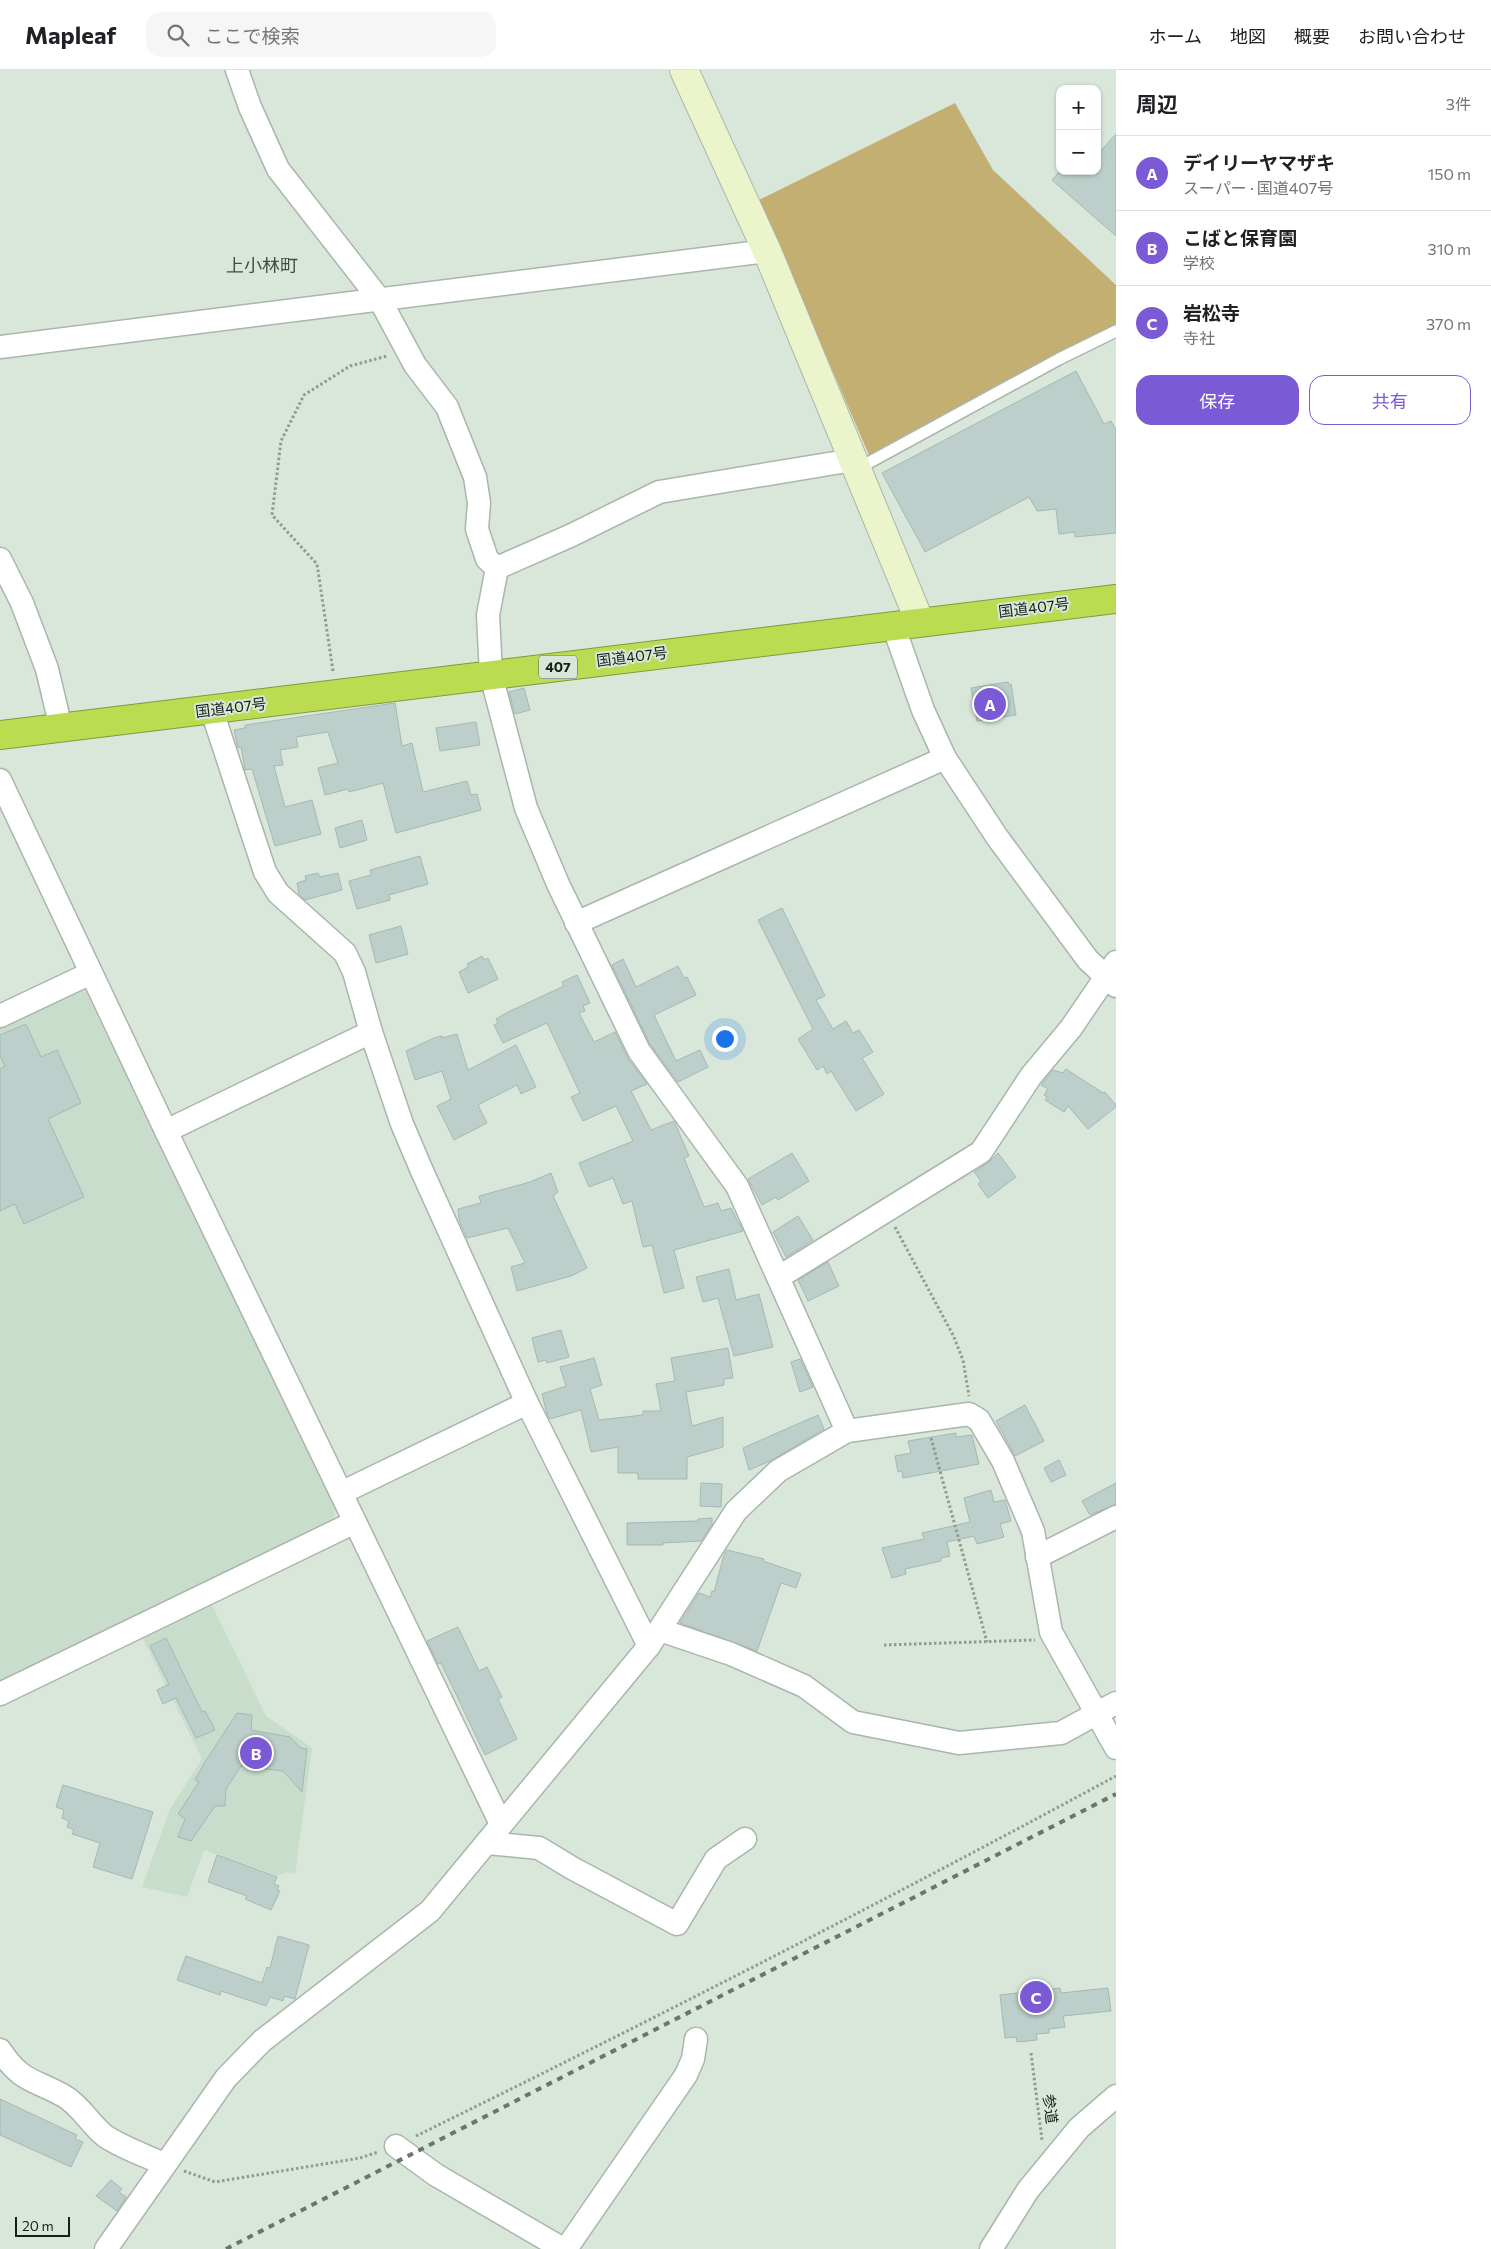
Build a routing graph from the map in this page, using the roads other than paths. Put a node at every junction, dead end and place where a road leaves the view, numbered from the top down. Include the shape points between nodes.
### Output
1 (238, 70) edge
2 (684, 70) edge
3 (767, 251) junction
4 (380, 300) junction
5 (1116, 331) edge
6 (0, 347) edge
7 (855, 464) junction
8 (0, 560) edge
9 (497, 568) junction
10 (1116, 599) edge
11 (920, 622) junction
12 (893, 626) junction
13 (491, 675) junction
14 (212, 711) junction
15 (61, 728) junction
16 (0, 735) edge
17 (945, 758) junction
18 (0, 780) edge
19 (576, 923) junction
20 (91, 973) junction
21 (1113, 975) edge
22 (0, 1016) edge
23 (371, 1032) junction
24 (166, 1131) junction
25 (779, 1276) junction
26 (527, 1403) junction
27 (846, 1431) junction
28 (341, 1493) junction
29 (1116, 1517) edge
30 (355, 1522) junction
31 (1037, 1557) junction
32 (654, 1638) junction
33 (0, 1694) edge
34 (1106, 1708) edge
35 (1116, 1748) edge
36 (501, 1824) junction
37 (745, 1839) dead end
38 (488, 1842) junction
39 (696, 2039) dead end
40 (0, 2050) edge
41 (1116, 2096) edge
42 (396, 2146) road end
43 (164, 2164) junction
44 (106, 2249) edge
45 (564, 2249) edge
46 (991, 2249) edge

1 - 4 street via 250,107 278,169
2 - 3 street
3 - 4 street
3 - 7 street
4 - 6 street
4 - 9 street via 415,365 447,407 475,476 479,502 477,529 487,559
5 - 7 lane
7 - 9 street via 659,492
7 - 11 street
8 - 15 street via 22,603 47,669
9 - 13 street via 488,615
10 - 11 highway, 国道407号 / 407
11 - 12 highway, 国道407号 / 407
12 - 13 highway, 国道407号 / 407
12 - 17 street via 923,710
13 - 14 highway, 国道407号 / 407
13 - 19 street via 526,808
14 - 15 highway, 国道407号 / 407
14 - 23 street via 265,872 278,893 345,954 354,972
15 - 16 highway, 国道407号 / 407
17 - 19 street
17 - 21 street via 997,837 1088,960
18 - 20 street
19 - 25 street via 639,1051 737,1186
20 - 22 street
20 - 24 street
21 - 25 street via 1031,1076 981,1152
23 - 24 street
23 - 26 street via 402,1124
24 - 28 street
25 - 27 street
26 - 28 street
26 - 32 street
27 - 31 street via 968,1414 979,1420 1003,1461 1033,1531
27 - 32 street via 778,1471 736,1511
28 - 30 street
29 - 31 street
30 - 33 street
30 - 36 street
31 - 34 street via 1051,1632
32 - 34 street via 732,1654 804,1686 853,1722 959,1743 1061,1733
32 - 36 street
34 - 35 street
36 - 38 street
37 - 38 street via 716,1859 677,1924 539,1848
38 - 43 street via 430,1911 262,2041 240,2062
39 - 45 street via 686,2076
40 - 43 street via 26,2079 64,2096 84,2112 104,2135
41 - 46 street via 1079,2128 1028,2190
42 - 45 street via 436,2175
43 - 44 street

